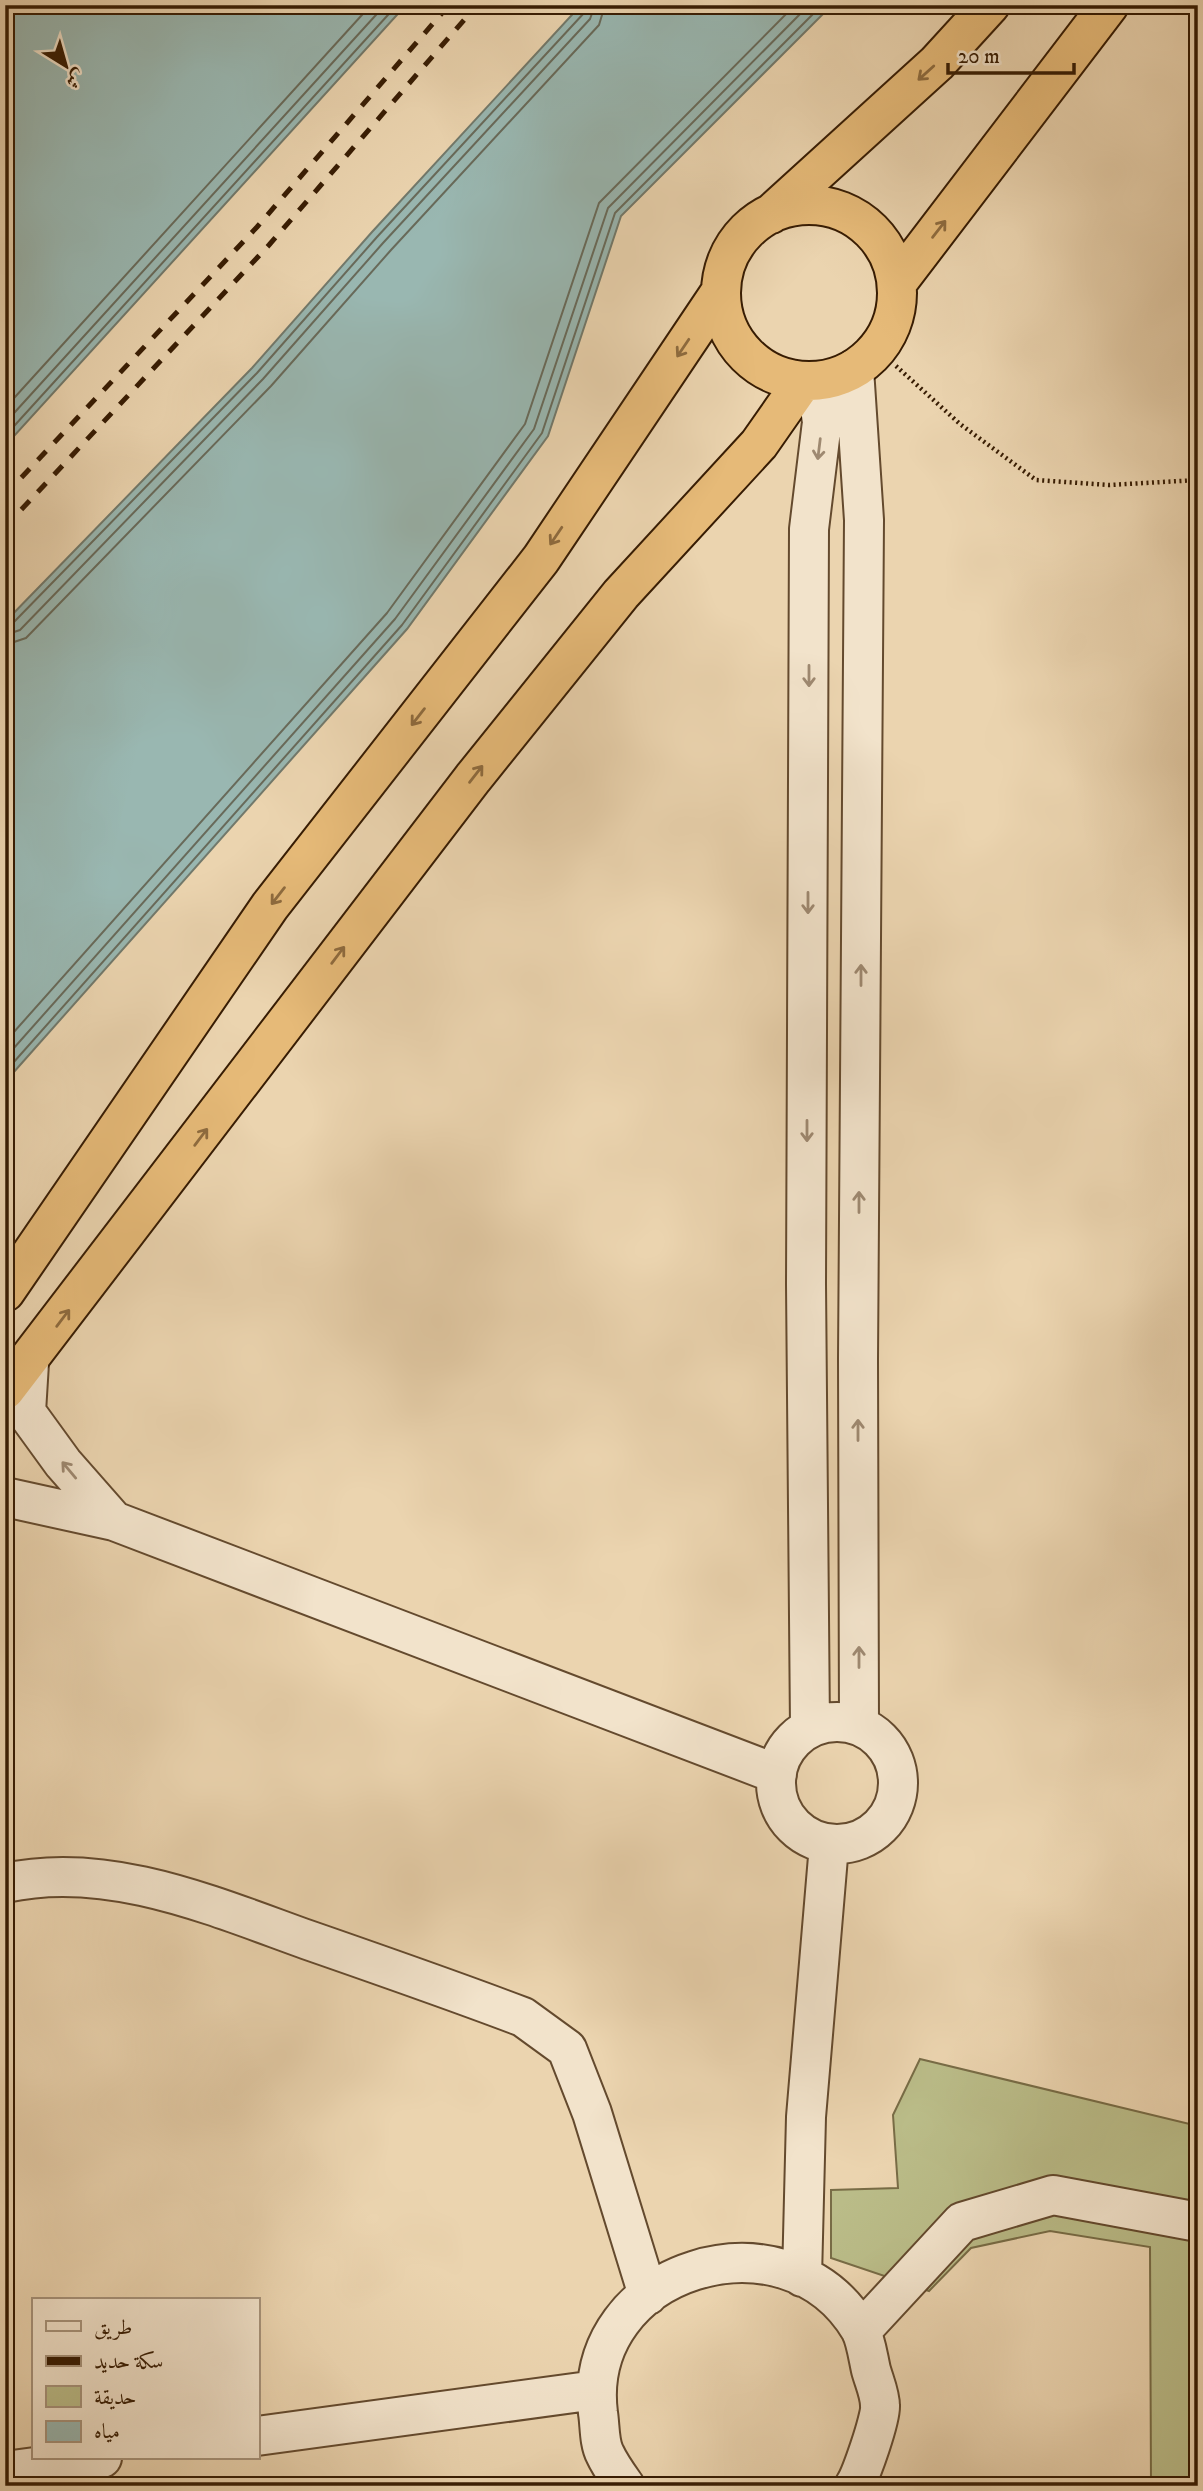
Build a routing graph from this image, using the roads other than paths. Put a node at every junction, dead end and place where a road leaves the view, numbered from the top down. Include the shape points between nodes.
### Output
1 (990, 5) edge
2 (1109, 5) edge
3 (771, 214) junction
4 (897, 283) junction
5 (721, 291) junction
6 (866, 359) junction
7 (809, 381) junction
8 (5, 1292) edge
9 (17, 1377) edge
10 (5, 1497) edge
11 (114, 1521) junction
12 (859, 1726) junction
13 (810, 1727) junction
14 (776, 1774) junction
15 (830, 1845) junction
16 (5, 1884) edge
17 (1198, 2222) edge
18 (802, 2277) junction
19 (648, 2295) junction
20 (861, 2331) junction
21 (596, 2390) junction
22 (259, 2436) edge
23 (87, 2460) edge
24 (5, 2471) edge
25 (625, 2486) edge
26 (854, 2486) edge

1 -> 3 highway via 937,63
4 -> 2 highway
3 - 4 highway via 806,206 841,211 879,240
3 - 5 highway via 751,227 735,246
4 - 6 highway via 890,329
5 - 7 highway via 733,338 749,358 769,372
5 -> 8 highway via 541,559 270,906
6 - 7 highway
12 -> 6 street
9 -> 7 highway via 473,778 621,594 759,444
7 -> 13 street via 822,422 809,529 806,1172
11 -> 9 street via 26,1412
10 - 11 street
11 - 14 street
12 - 13 street via 846,1721
12 - 15 street via 886,1745 897,1767 899,1791 891,1813 874,1832 853,1842
13 - 14 street via 785,1752
14 - 15 street via 778,1799 788,1820 806,1836
15 - 18 street via 806,2117
16 - 19 street via 34,1877 101,1879 177,1894 523,2017 567,2049 592,2113
17 - 20 street via 1053,2195 962,2222
18 - 19 street via 767,2264 728,2262 691,2269
18 - 20 street via 825,2291
19 - 21 street via 627,2315 606,2350
20 - 26 street via 880,2407
21 - 22 street
21 - 25 street via 603,2452
23 - 24 street

